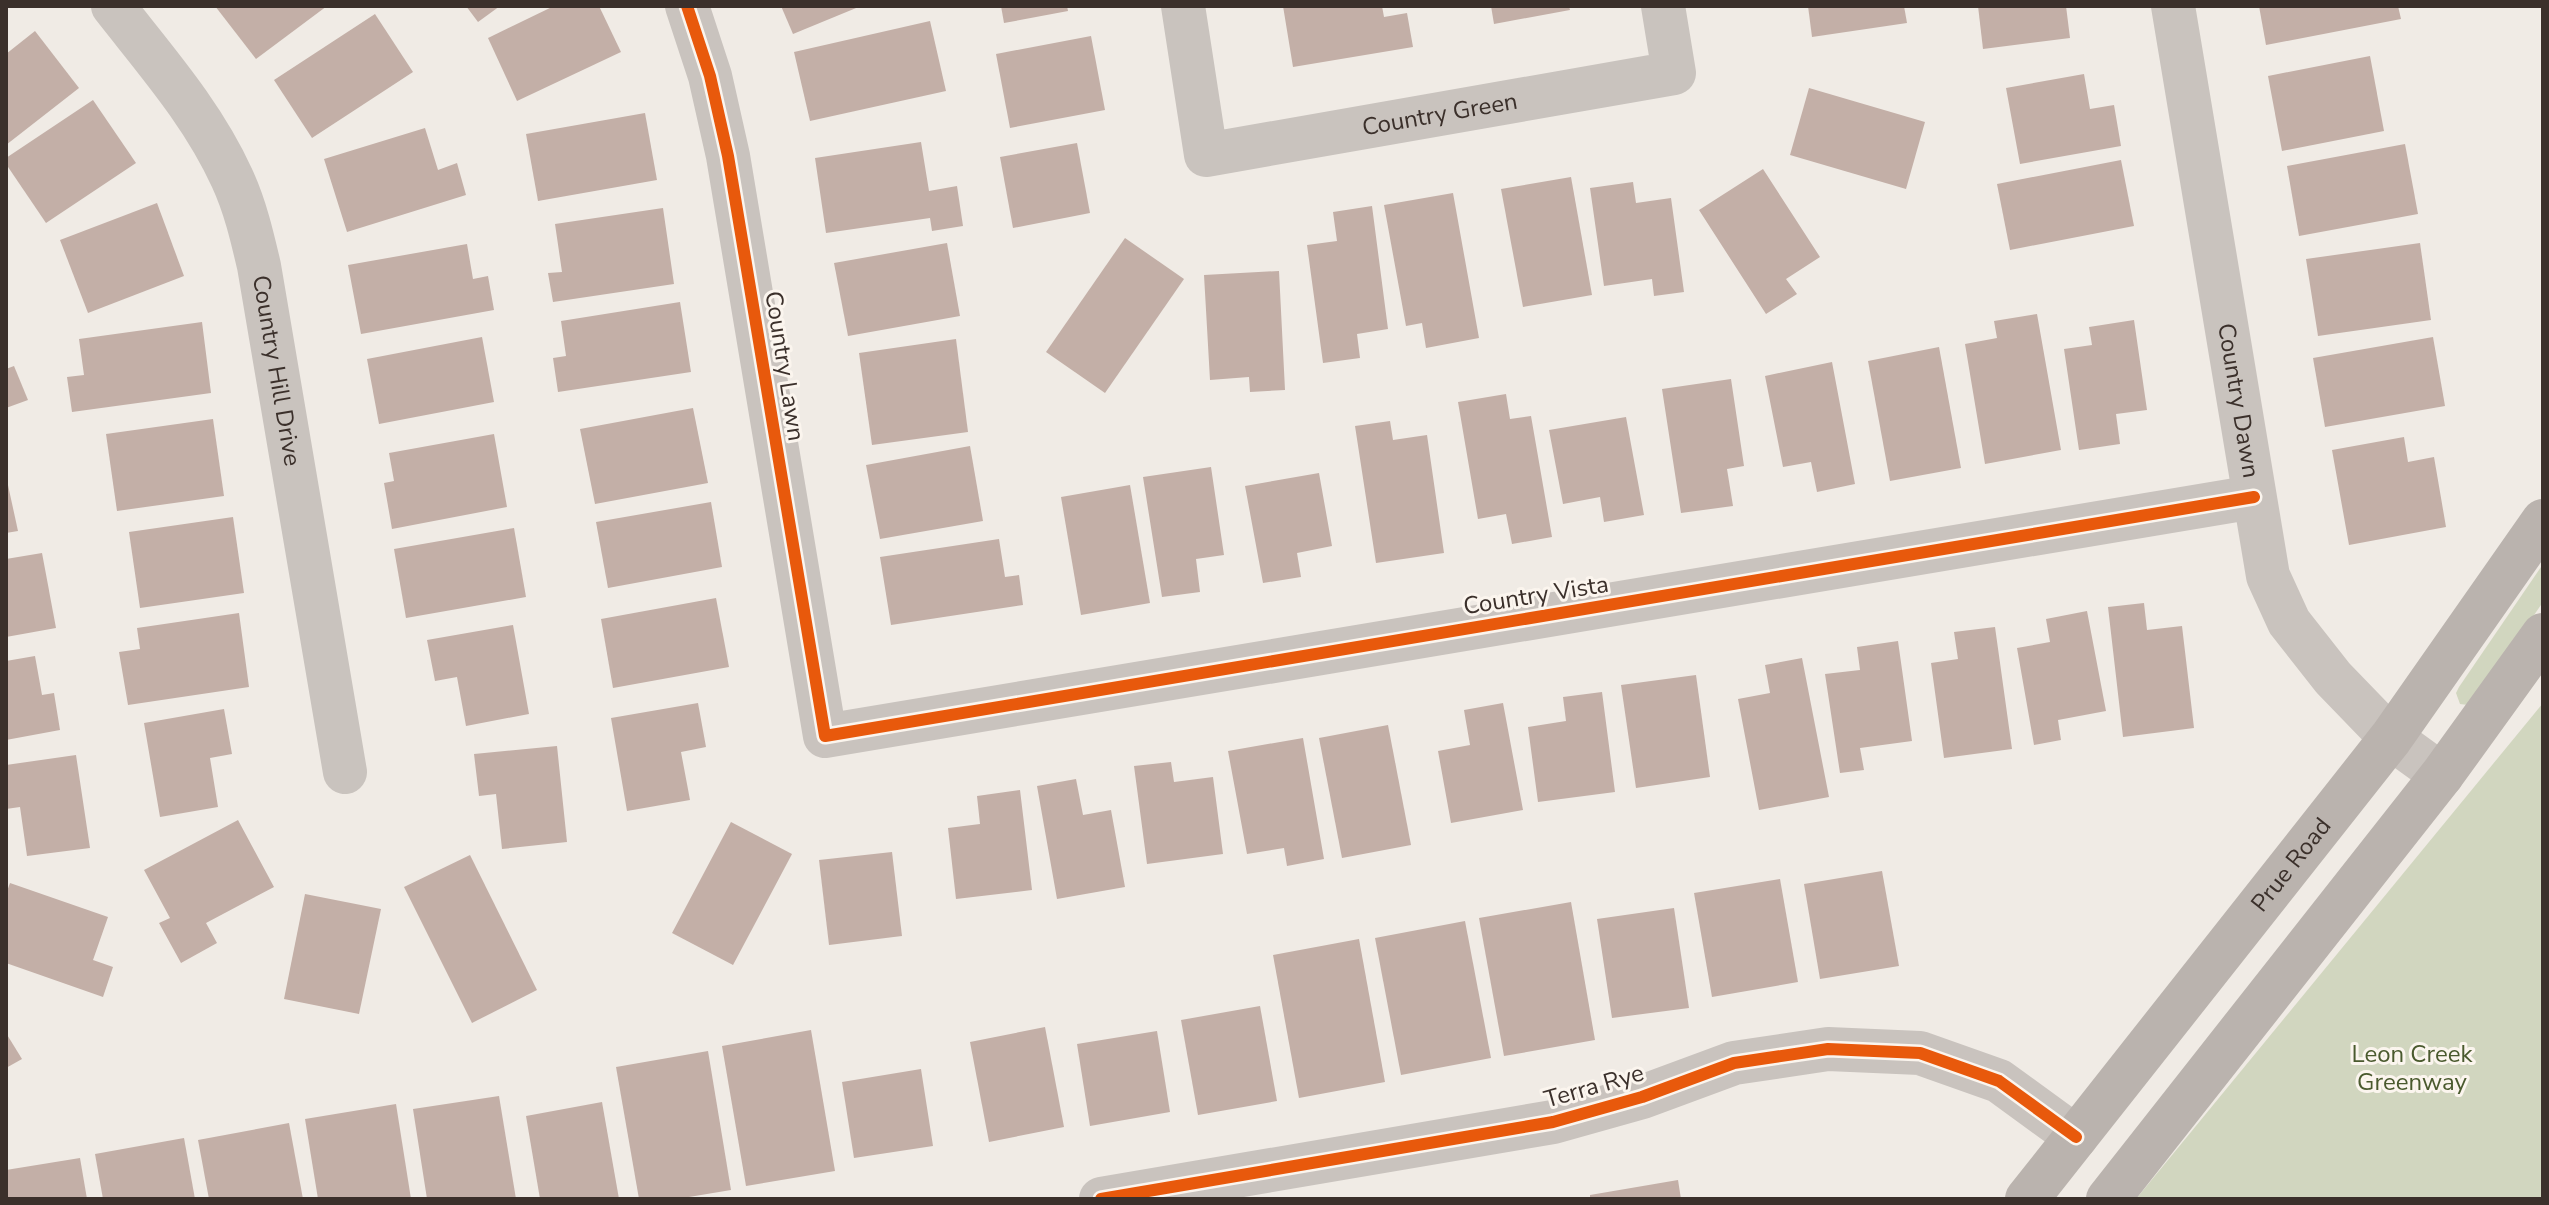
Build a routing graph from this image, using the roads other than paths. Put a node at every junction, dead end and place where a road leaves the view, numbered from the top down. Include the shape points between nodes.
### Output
1 (113, 6) edge
2 (687, 6) edge
3 (1183, 6) edge
4 (1663, 6) edge
5 (2173, 6) edge
6 (2254, 497) junction
7 (2543, 521) edge
8 (2543, 635) edge
9 (825, 736) joint
10 (2391, 738) junction
11 (345, 772) dead end
12 (2442, 775) junction
13 (2076, 1137) junction
14 (1101, 1199) edge
15 (2027, 1199) edge
16 (2108, 1199) edge

1 - 11 street, Country Hill Drive via 213,141 248,220
2 - 9 street, Country Lawn via 728,156
3 - 4 street, Country Green via 1206,155 1674,73
5 - 6 street, Country Dawn
6 - 9 street, Country Vista
6 - 10 street, Country Dawn via 2268,576 2289,622
7 - 10 main road, Prue Road
8 - 12 main road
10 - 12 street, Country Dawn
10 - 13 main road, Prue Road
12 - 16 main road
13 - 14 street, Terra Rye via 1999,1081 1920,1053 1828,1049 1734,1063 1553,1122
13 - 15 main road, Prue Road

